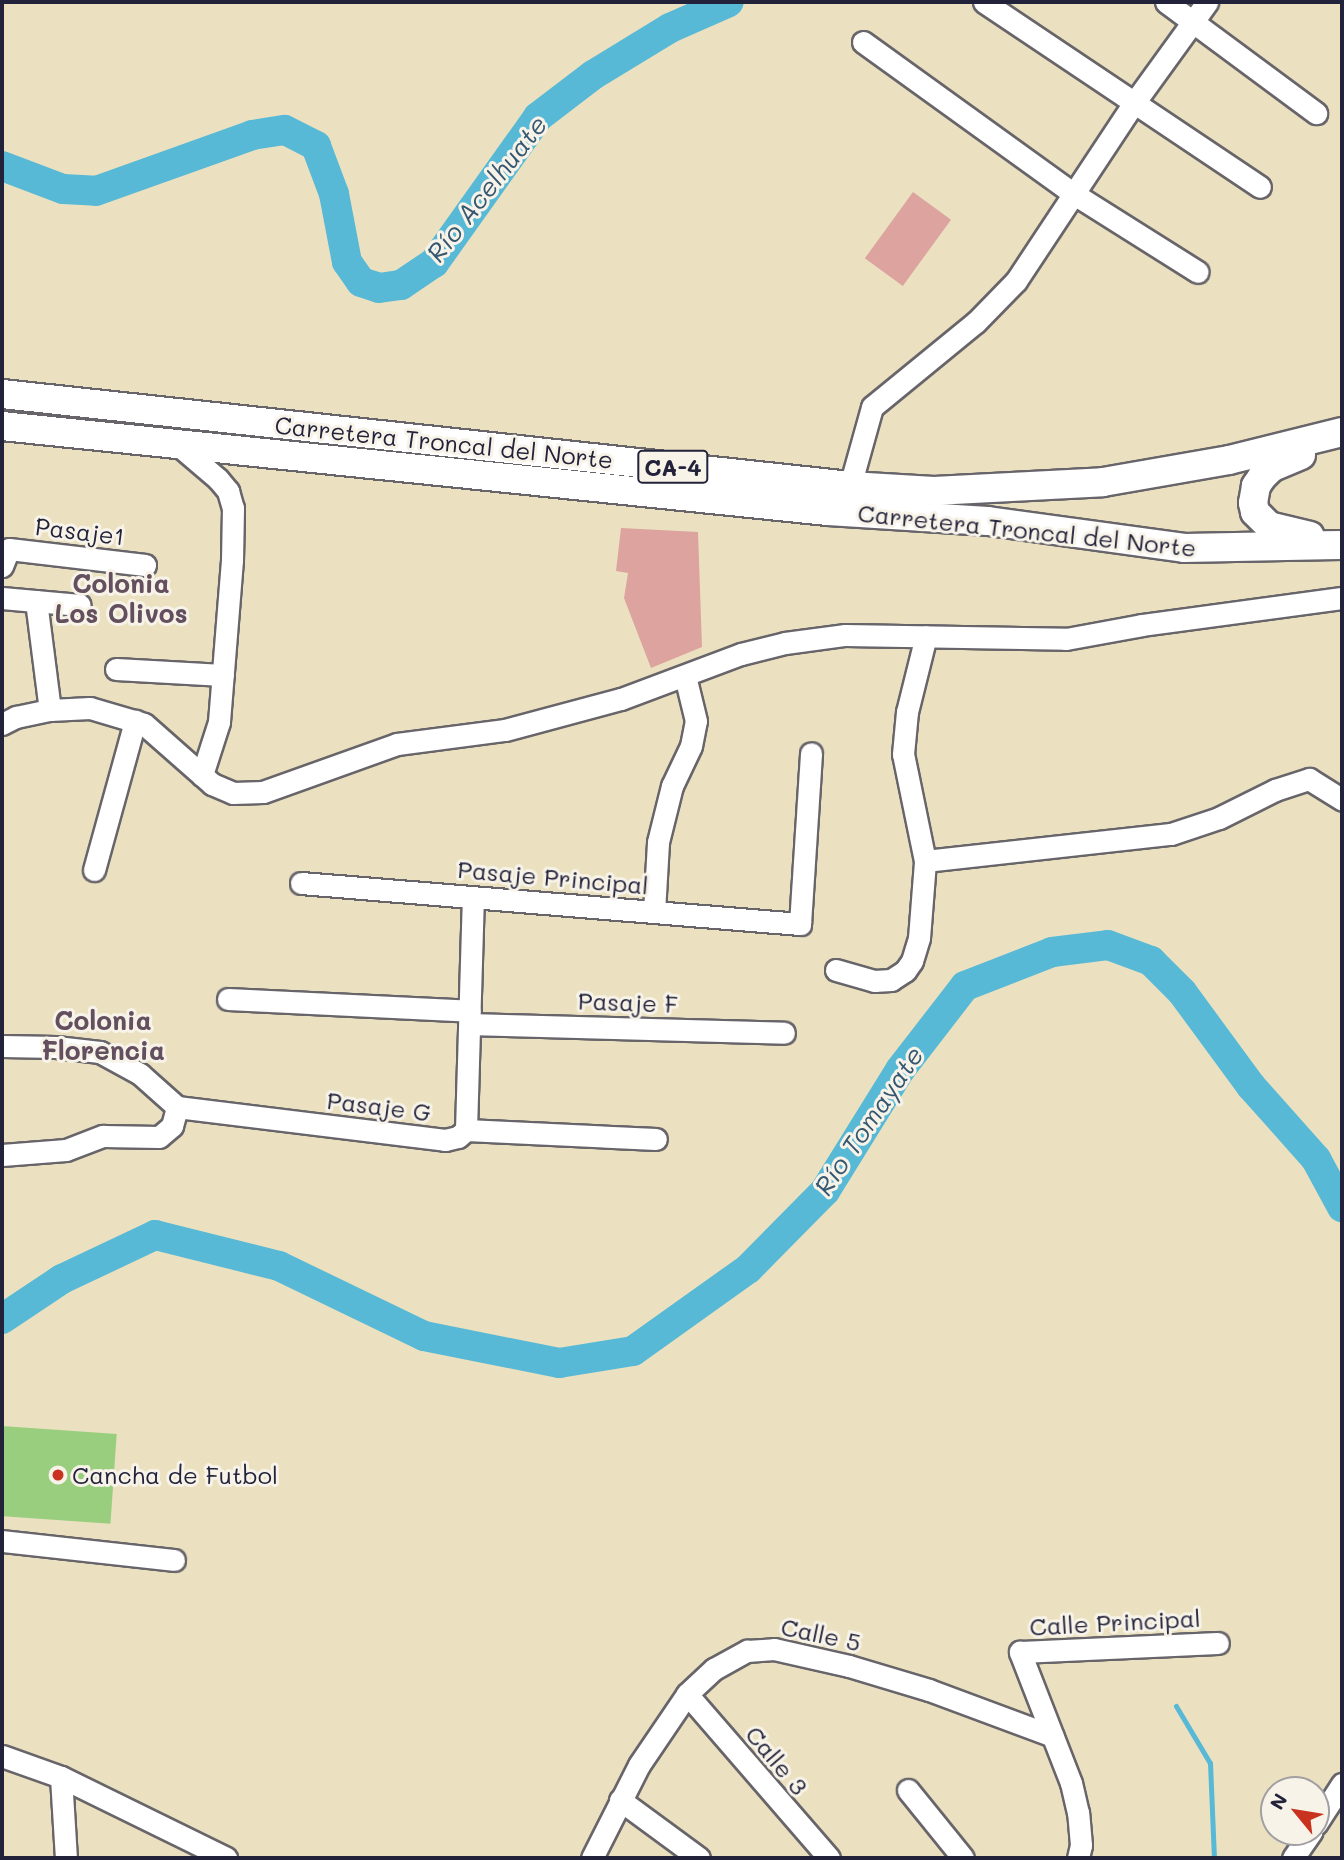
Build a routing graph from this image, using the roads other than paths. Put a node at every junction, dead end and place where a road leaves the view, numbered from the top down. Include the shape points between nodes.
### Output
1 (984, 2) edge
2 (1166, 2) edge
3 (1207, 2) edge
4 (1193, 22) junction
5 (863, 41) dead end
6 (1134, 103) junction
7 (1316, 113) dead end
8 (1260, 187) dead end
9 (1074, 194) junction
10 (1198, 272) dead end
11 (2, 394) edge
12 (2, 426) edge
13 (1342, 435) edge
14 (177, 444) junction
15 (850, 486) junction
16 (1342, 543) edge
17 (6, 557) edge
18 (145, 565) dead end
19 (2, 598) edge
20 (1342, 598) edge
21 (36, 601) junction
22 (80, 605) dead end
23 (926, 636) junction
24 (116, 669) dead end
25 (223, 675) junction
26 (685, 676) junction
27 (50, 710) junction
28 (135, 721) junction
29 (2, 724) edge
30 (811, 753) dead end
31 (202, 775) junction
32 (1342, 800) edge
33 (925, 861) junction
34 (94, 870) dead end
35 (301, 883) dead end
36 (473, 897) junction
37 (654, 912) junction
38 (836, 970) dead end
39 (228, 999) dead end
40 (470, 1018) junction
41 (784, 1032) dead end
42 (2, 1046) edge
43 (177, 1107) junction
44 (466, 1130) junction
45 (656, 1139) dead end
46 (2, 1156) edge
47 (2, 1541) edge
48 (174, 1560) dead end
49 (1218, 1643) dead end
50 (687, 1694) junction
51 (1053, 1736) junction
52 (2, 1756) edge
53 (61, 1777) junction
54 (1342, 1784) edge
55 (908, 1790) dead end
56 (620, 1800) junction
57 (1330, 1802) edge
58 (66, 1858) edge
59 (226, 1858) edge
60 (592, 1858) edge
61 (699, 1858) edge
62 (829, 1858) edge
63 (963, 1858) edge
64 (1078, 1858) edge

1 - 6 street
2 - 4 street
3 - 4 street
4 - 6 street
4 - 7 street
5 - 9 street
6 - 8 street
6 - 9 street
9 - 10 street
9 - 15 street via 1016,281 976,322 872,407
11 - 15 main road, Carretera Troncal del Norte / CA-4
12 - 14 main road, Carretera Troncal del Norte / CA-4
13 - 15 main road, Carretera Troncal del Norte / CA-4 via 1103,482 934,491
13 - 16 main road via 1271,468 1253,494 1255,512 1269,526
14 - 16 main road, Carretera Troncal del Norte / CA-4 via 828,510 988,521 1184,548
14 - 25 street via 229,491 233,508
17 - 18 street, Pasaje1
19 - 21 street
20 - 23 street via 1066,639
21 - 22 street
21 - 27 street
23 - 26 street via 845,635 785,643
23 - 33 street via 907,712 903,754
24 - 25 street
25 - 31 street via 216,740
26 - 31 street via 621,699 505,730 397,744 263,792 233,793
26 - 37 street via 696,721 658,842
27 - 28 street via 90,708
27 - 29 street
28 - 31 street via 144,723
28 - 34 street
30 - 37 street, Pasaje Principal via 800,924
32 - 33 street via 1309,779 1171,834
33 - 38 street via 919,938 905,971 891,980 874,981
35 - 36 street, Pasaje Principal
36 - 37 street, Pasaje Principal
36 - 40 street
39 - 40 street, Pasaje F
40 - 41 street, Pasaje F
40 - 44 street
42 - 43 street via 100,1052 140,1074
43 - 44 street, Pasaje G via 445,1140
43 - 46 street via 172,1126 159,1137 103,1136 66,1150
44 - 45 street, Pasaje G
47 - 48 street
49 - 51 street, Calle Principal via 1020,1652
50 - 51 street, Calle 5 via 733,1658 760,1648 774,1649 929,1690
50 - 56 street, Calle 5
50 - 62 street, Calle 3
51 - 64 street, Calle Principal via 1078,1813
52 - 53 street
53 - 58 street
53 - 59 street
54 - 57 street
55 - 63 street
56 - 60 street, Calle 5
56 - 61 street

